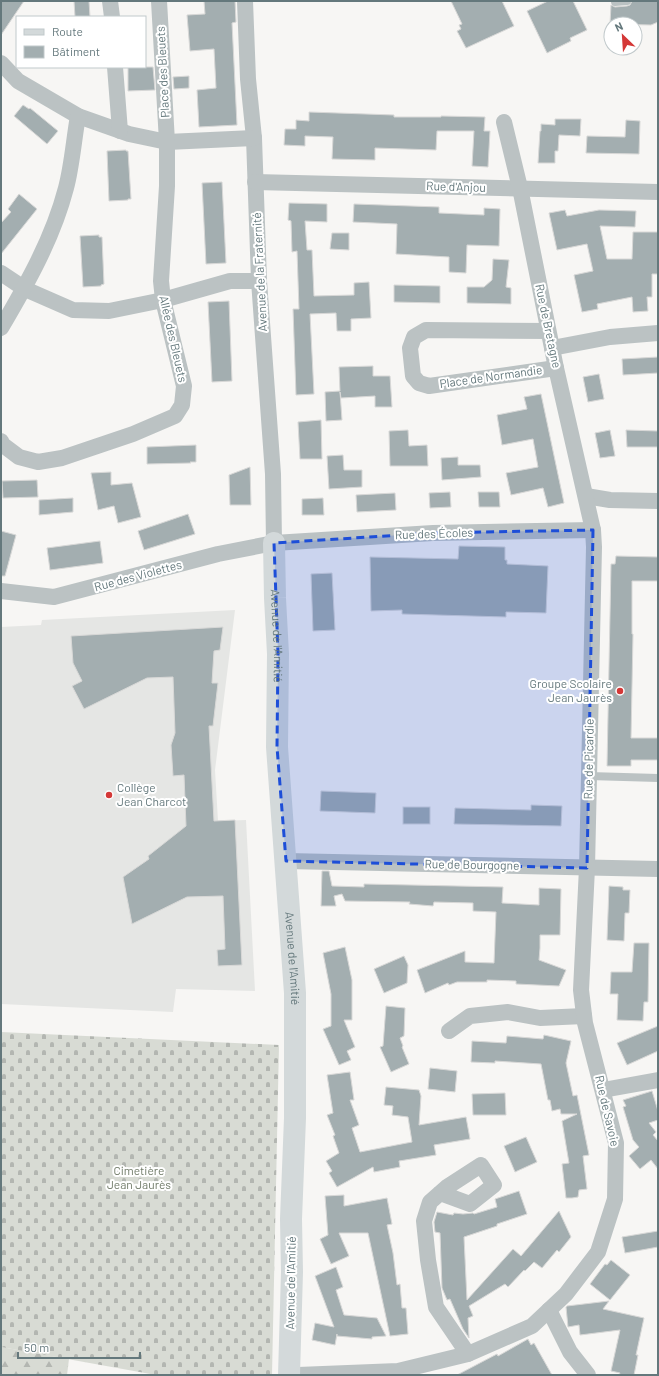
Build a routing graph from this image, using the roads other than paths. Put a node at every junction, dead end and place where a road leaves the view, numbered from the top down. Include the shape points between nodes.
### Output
1 (110, 1) edge
2 (159, 1) edge
3 (246, 1) edge
4 (627, 1) edge
5 (615, 2) edge
6 (112, 16) edge
7 (1, 63) edge
8 (115, 68) edge
9 (78, 116) junction
10 (504, 122) dead end
11 (120, 131) junction
12 (254, 138) junction
13 (167, 142) junction
14 (255, 182) junction
15 (520, 188) junction
16 (658, 192) edge
17 (1, 273) edge
18 (259, 280) junction
19 (24, 289) junction
20 (163, 300) junction
21 (1, 328) edge
22 (548, 331) junction
23 (658, 333) edge
24 (552, 348) junction
25 (556, 368) junction
26 (2, 445) edge
27 (586, 496) junction
28 (658, 501) edge
29 (593, 530) junction
30 (274, 543) junction
31 (1, 591) edge
32 (589, 776) junction
33 (658, 778) edge
34 (286, 861) junction
35 (587, 868) junction
36 (658, 869) edge
37 (584, 1016) junction
38 (449, 1031) dead end
39 (658, 1080) edge
40 (603, 1090) junction
41 (440, 1193) dead end
42 (549, 1310) junction
43 (468, 1354) junction
44 (427, 1370) edge
45 (289, 1375) edge
46 (298, 1375) edge
47 (588, 1375) edge

1 - 6 street
2 - 13 street, Place des Bleuets
3 - 12 street, Avenue de la Fraternité via 248,79
4 - 5 lane
7 - 9 street via 18,81
8 - 11 street
9 - 11 street
9 - 19 street via 65,194 58,216
10 - 15 street, Rue de Bretagne
11 - 13 street
12 - 13 street
12 - 14 street, Avenue de la Fraternité
13 - 20 street, Allée des Bleuets via 161,281
14 - 15 street, Rue d'Anjou
14 - 18 street, Avenue de la Fraternité
15 - 16 street, Rue d'Anjou
15 - 22 street, Rue de Bretagne
17 - 19 street
18 - 20 street via 230,282
18 - 30 street, Avenue de la Fraternité via 273,474
19 - 20 street via 73,310 109,311
19 - 21 street
20 - 26 street, Allée des Bleuets via 184,386 182,405 175,416 62,458 38,462 19,457
22 - 24 street, Rue de Bretagne
22 - 25 street, Place de Normandie via 426,330 414,337 410,348 413,376 419,383 429,386
23 - 24 street via 610,337
24 - 25 street, Rue de Bretagne
25 - 27 street, Rue de Bretagne
27 - 28 street via 610,500
27 - 29 street, Rue de Bretagne
29 - 30 street, Rue des Écoles via 433,533
29 - 32 street, Rue de Picardie
30 - 31 street, Rue des Violettes via 218,554 54,597
30 - 34 street, Avenue de l'Amitié via 278,654 277,747
32 - 33 lane
32 - 35 street, Rue de Picardie
34 - 35 street, Rue de Bourgogne
34 - 45 street, Avenue de l'Amitié via 295,993
35 - 36 street, Rue de Bourgogne
35 - 37 street, Rue de Savoie via 581,990
37 - 38 street via 540,1018 508,1012 470,1016
37 - 40 street, Rue de Savoie
39 - 40 street
40 - 42 street, Rue de Savoie via 616,1143 615,1199 598,1252 566,1294
41 - 43 street via 430,1202 424,1221 436,1307
42 - 43 street, Rue de Savoie via 532,1326
42 - 47 street via 570,1352
43 - 44 street, Rue de Savoie
44 - 46 street, Rue de Savoie

